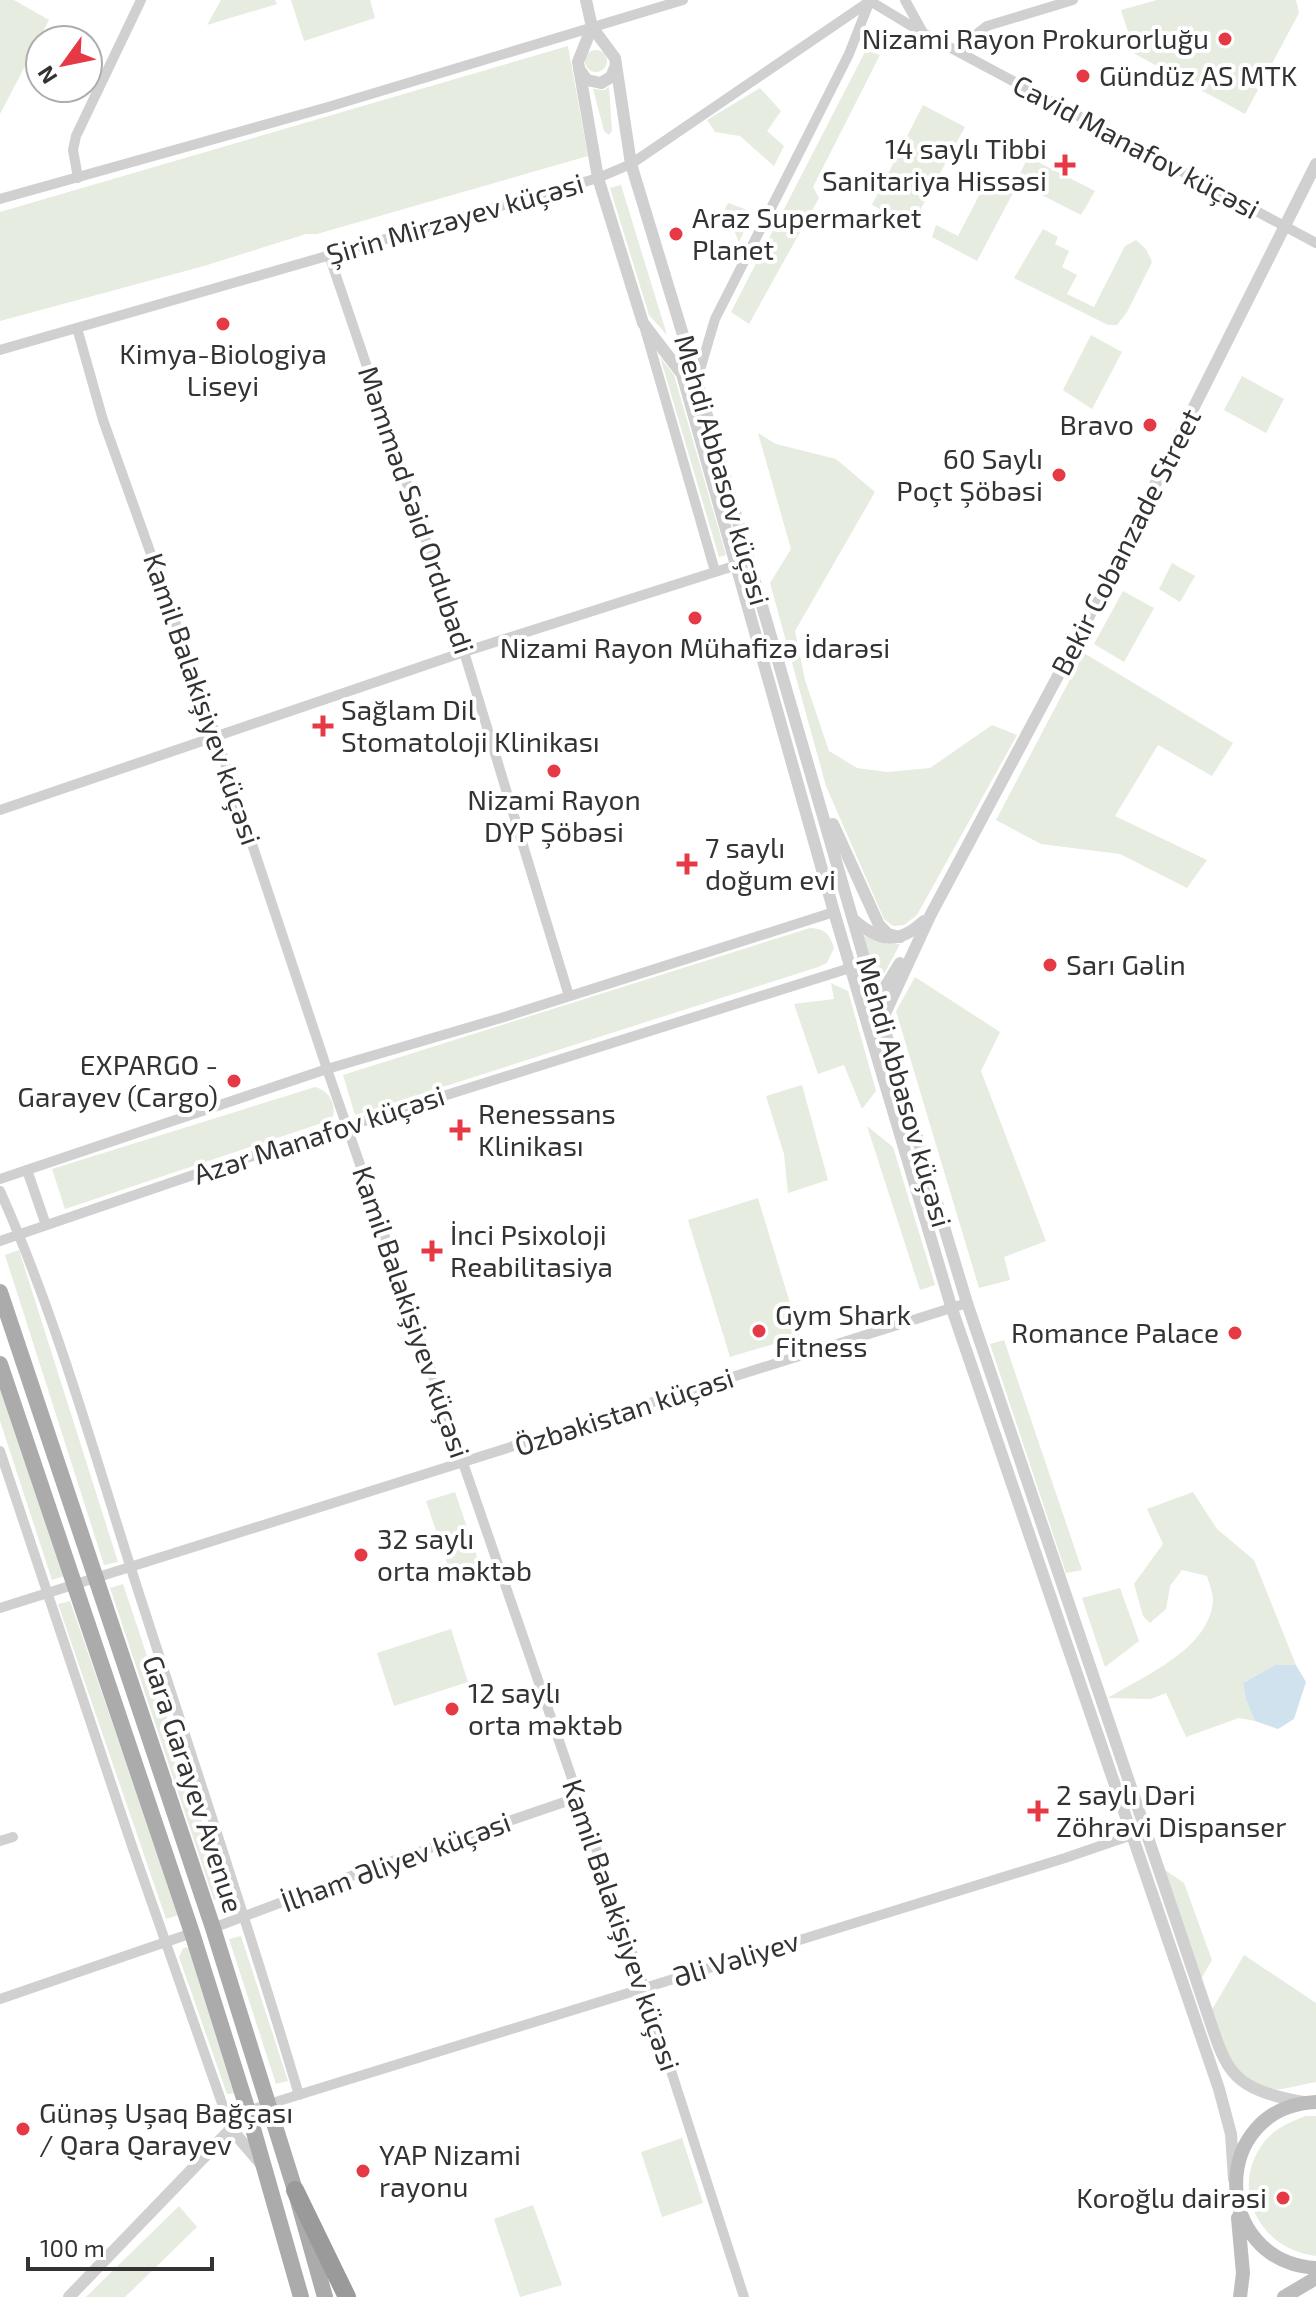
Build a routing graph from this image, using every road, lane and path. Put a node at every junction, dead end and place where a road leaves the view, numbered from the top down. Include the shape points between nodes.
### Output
1 (141, 0) edge
2 (586, 0) edge
3 (683, 0) edge
4 (861, 0) edge
5 (872, 0) edge
6 (905, 0) edge
7 (1073, 0) edge
8 (592, 27) junction
9 (923, 33) junction
10 (956, 50) junction
11 (617, 65) junction
12 (579, 69) junction
13 (631, 164) junction
14 (1316, 164) edge
15 (78, 178) junction
16 (598, 178) junction
17 (0, 199) edge
18 (1284, 227) junction
19 (1316, 243) edge
20 (329, 255) junction
21 (643, 323) junction
22 (77, 328) junction
23 (0, 350) edge
24 (697, 381) junction
25 (737, 565) junction
26 (715, 571) junction
27 (464, 652) junction
28 (216, 736) junction
29 (812, 776) junction
30 (0, 810) edge
31 (834, 912) junction
32 (930, 916) junction
33 (853, 920) junction
34 (900, 937) junction
35 (863, 955) junction
36 (850, 968) junction
37 (569, 996) junction
38 (876, 1001) junction
39 (865, 1018) junction
40 (882, 1020) junction
41 (327, 1069) junction
42 (347, 1126) junction
43 (27, 1170) junction
44 (0, 1179) edge
45 (0, 1191) edge
46 (46, 1225) junction
47 (20, 1235) junction
48 (0, 1241) edge
49 (0, 1292) edge
50 (967, 1303) junction
51 (951, 1306) junction
52 (0, 1364) edge
53 (0, 1451) edge
54 (463, 1463) junction
55 (131, 1567) junction
56 (97, 1577) junction
57 (74, 1584) junction
58 (48, 1594) junction
59 (0, 1608) edge
60 (579, 1797) junction
61 (1132, 1835) junction
62 (13, 1837) dead end
63 (0, 1841) edge
64 (245, 1918) junction
65 (213, 1928) junction
66 (192, 1933) junction
67 (166, 1943) junction
68 (644, 1987) junction
69 (0, 1999) edge
70 (299, 2095) junction
71 (1312, 2101) edge
72 (269, 2104) junction
73 (248, 2111) junction
74 (231, 2129) junction
75 (264, 2167) junction
76 (295, 2190) junction
77 (1235, 2194) junction
78 (1316, 2268) edge
79 (1316, 2278) edge
80 (69, 2297) edge
81 (301, 2297) edge
82 (325, 2297) edge
83 (347, 2297) edge
84 (744, 2297) edge
85 (1240, 2297) edge
86 (1284, 2297) edge

1 - 15 street via 76,136
2 - 8 street, Mehdi Abbasov küçəsi
3 - 8 street
4 - 5 street
5 - 9 street, Cavid Manafov küçəsi
5 - 13 street, Şirin Mirzəyev küçəsi
5 - 24 street via 715,319
6 - 9 street
7 - 10 street via 987,26
8 - 11 street, Mehdi Abbasov küçəsi
8 - 12 street, Mehdi Abbasov küçəsi
8 - 15 street
9 - 10 street, Cavid Manafov küçəsi
10 - 18 street, Cavid Manafov küçəsi
11 - 12 street via 601,83 587,80
11 - 13 street, Mehdi Abbasov küçəsi
12 - 16 street, Mehdi Abbasov küçəsi
13 - 16 street, Şirin Mirzəyev küçəsi
13 - 24 street, Mehdi Abbasov küçəsi
14 - 18 street, Bekir Cobanzade Street
15 - 17 street
16 - 20 street, Şirin Mirzəyev küçəsi
16 - 21 street, Mehdi Abbasov küçəsi
18 - 19 street, Cavid Manafov küçəsi
18 - 32 street, Bekir Cobanzade Street via 1076,642
20 - 22 street, Şirin Mirzəyev küçəsi
20 - 27 street, Məmməd Səid Ordubadi
21 - 25 street, Mehdi Abbasov küçəsi via 682,374
21 - 26 street, Mehdi Abbasov küçəsi
22 - 23 street, Şirin Mirzəyev küçəsi
22 - 28 street, Kamil Balakişiyev küçəsi via 103,420
24 - 29 street, Mehdi Abbasov küçəsi
25 - 26 street
25 - 31 street, Mehdi Abbasov küçəsi
26 - 27 street
27 - 28 street
27 - 37 street, Məmməd Səid Ordubadi
28 - 30 street
28 - 41 street, Kamil Balakişiyev küçəsi
29 - 33 street, Mehdi Abbasov küçəsi
29 - 34 street via 874,916 888,934
31 - 33 street
31 - 36 street, Mehdi Abbasov küçəsi
31 - 37 street, Azər Manafov küçəsi
32 - 34 street
32 - 38 street
32 - 40 street
33 - 34 street via 880,937
33 - 35 street, Mehdi Abbasov küçəsi
35 - 36 street, Azər Manafov küçəsi
35 - 38 street, Mehdi Abbasov küçəsi
36 - 39 street, Mehdi Abbasov küçəsi
36 - 42 street, Azər Manafov küçəsi
37 - 41 street, Azər Manafov küçəsi
38 - 39 street
38 - 40 street, Mehdi Abbasov küçəsi
39 - 51 street, Mehdi Abbasov küçəsi
40 - 50 street, Mehdi Abbasov küçəsi
41 - 42 street, Kamil Balakişiyev küçəsi
41 - 43 street, Azər Manafov küçəsi
42 - 46 street, Azər Manafov küçəsi
42 - 54 street, Kamil Balakişiyev küçəsi
43 - 44 street, Azər Manafov küçəsi
43 - 46 street
45 - 47 street
46 - 47 street, Azər Manafov küçəsi
47 - 48 street, Azər Manafov küçəsi
47 - 55 street
49 - 56 main road, Gara Garayev Avenue
50 - 51 street, Özbəkistan küçəsi
50 - 71 street, Mehdi Abbasov küçəsi via 1221,2052 1228,2068 1255,2091
51 - 54 street, Özbəkistan küçəsi
51 - 61 street, Mehdi Abbasov küçəsi
52 - 57 main road, Gara Garayev Avenue
53 - 58 street
54 - 55 street, Özbəkistan küçəsi
54 - 60 street, Kamil Balakişiyev küçəsi
55 - 56 street, Özbəkistan küçəsi
55 - 64 street
56 - 57 street, Özbəkistan küçəsi
56 - 65 main road, Gara Garayev Avenue
57 - 58 street
57 - 66 main road, Gara Garayev Avenue
58 - 59 street
58 - 67 street
60 - 64 street, İlham Əliyev küçəsi
60 - 68 street, Kamil Balakişiyev küçəsi
61 - 68 street, Əli Vəliyev
61 - 77 street, Mehdi Abbasov küçəsi via 1226,2111
62 - 63 street
64 - 65 street, İlham Əliyev küçəsi
64 - 70 street
65 - 72 main road, Gara Garayev Avenue
66 - 67 street
66 - 73 main road, Gara Garayev Avenue
67 - 69 street
67 - 74 street
68 - 70 street, Əli Vəliyev
68 - 84 street, Kamil Balakişiyev küçəsi
70 - 72 street, Əli Vəliyev
71 - 77 main road via 1283,2109 1251,2135 1238,2163
72 - 73 street, Əli Vəliyev
72 - 76 main road, Gara Garayev Avenue
73 - 74 street
73 - 75 main road, Gara Garayev Avenue
74 - 75 street
74 - 80 street
75 - 81 main road, Gara Garayev Avenue
76 - 82 main road, Gara Garayev Avenue
76 - 83 highway
77 - 78 main road via 1256,2241 1276,2257
77 - 85 main road via 1243,2257
79 - 86 main road

